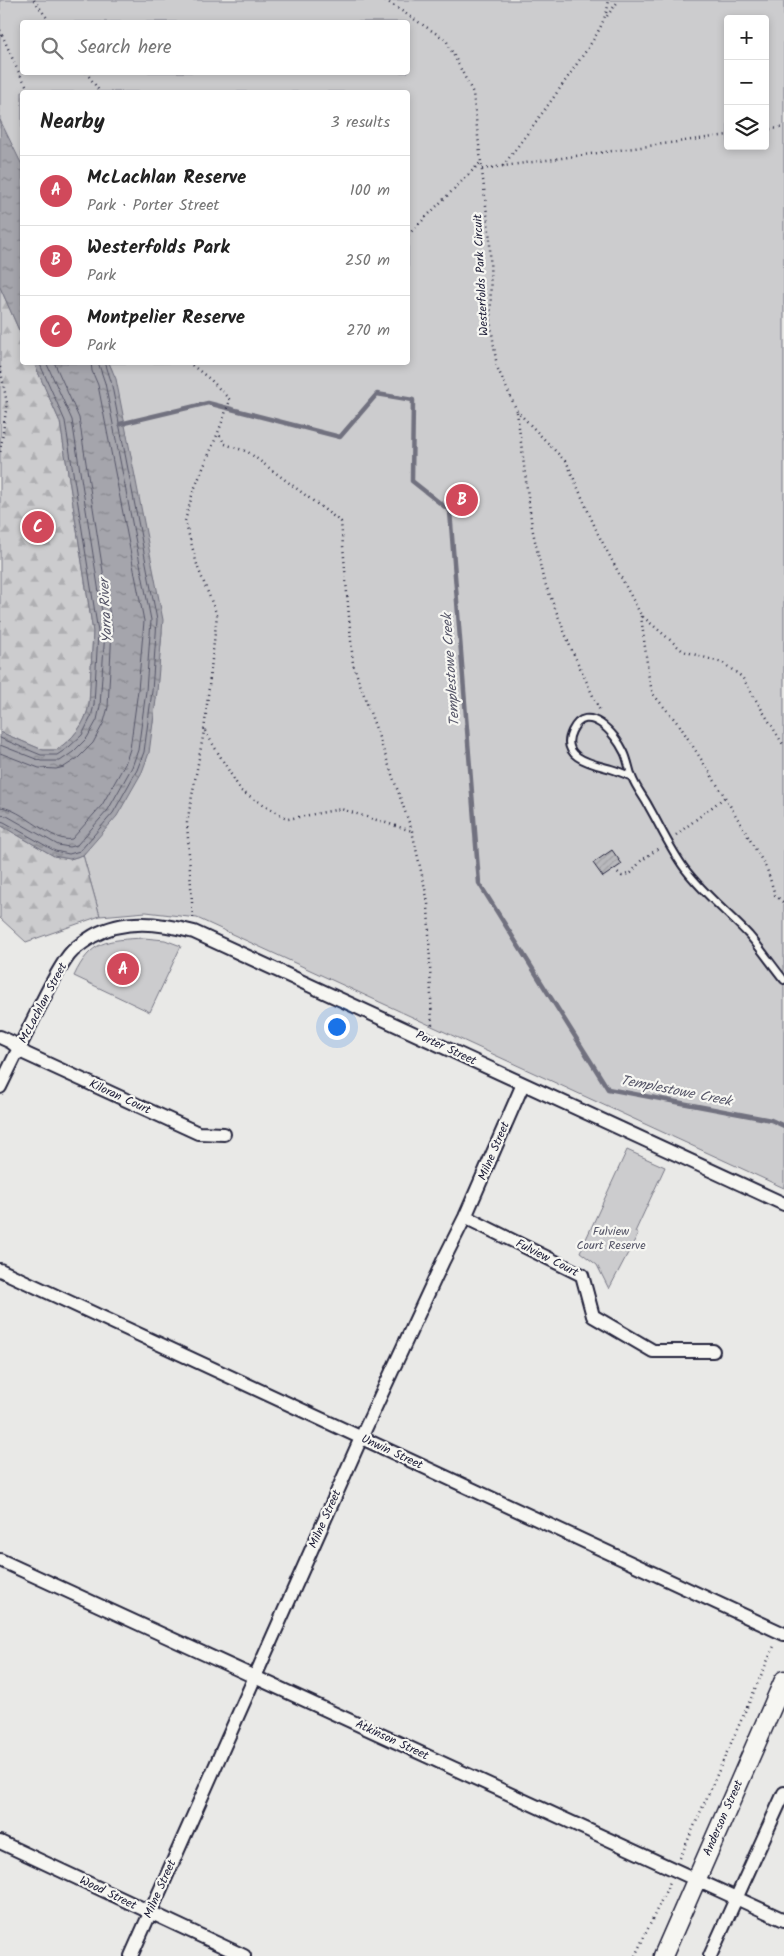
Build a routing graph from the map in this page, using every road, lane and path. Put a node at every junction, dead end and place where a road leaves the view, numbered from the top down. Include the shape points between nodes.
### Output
1 (34, 0) edge
2 (385, 0) edge
3 (609, 0) edge
4 (619, 0) edge
5 (606, 17) junction
6 (49, 20) edge
7 (0, 30) edge
8 (20, 74) edge
9 (20, 75) edge
10 (88, 75) edge
11 (29, 90) edge
12 (99, 90) edge
13 (784, 127) edge
14 (769, 129) edge
15 (724, 136) edge
16 (481, 162) junction
17 (503, 166) junction
18 (481, 169) junction
19 (410, 233) edge
20 (192, 365) edge
21 (0, 367) edge
22 (517, 411) junction
23 (218, 433) junction
24 (0, 454) edge
25 (641, 615) junction
26 (204, 730) junction
27 (608, 730) junction
28 (784, 746) edge
29 (632, 777) junction
30 (725, 797) junction
31 (708, 810) dead end
32 (412, 831) junction
33 (784, 903) edge
34 (101, 932) joint
35 (194, 932) junction
36 (784, 980) edge
37 (0, 1038) edge
38 (432, 1042) junction
39 (18, 1048) junction
40 (523, 1084) junction
41 (0, 1087) edge
42 (224, 1134) dead end
43 (784, 1204) edge
44 (465, 1217) junction
45 (0, 1270) edge
46 (712, 1351) dead end
47 (361, 1438) junction
48 (0, 1560) edge
49 (782, 1633) edge
50 (254, 1677) junction
51 (784, 1680) edge
52 (784, 1793) edge
53 (0, 1842) edge
54 (675, 1871) junction
55 (696, 1880) junction
56 (736, 1898) junction
57 (150, 1913) junction
58 (784, 1920) edge
59 (131, 1956) edge
60 (244, 1956) edge
61 (635, 1956) edge
62 (662, 1956) edge
63 (710, 1956) edge

1 - 6 path
2 - 16 path, Westerfolds Park Circuit via 446,40 473,93
3 - 5 path
4 - 5 path
5 - 17 path via 550,104
7 - 8 path
9 - 11 path
10 - 12 path
13 - 14 path
15 - 17 path
16 - 18 path, Westerfolds Park Circuit
16 - 19 path
17 - 18 path
18 - 22 path, Westerfolds Park Circuit via 490,240 491,326 498,367
20 - 23 path via 230,400
21 - 24 path via 7,403
22 - 25 path, Westerfolds Park Circuit via 567,463 598,534
22 - 27 path via 532,527 543,578
23 - 26 path via 193,492 185,521 198,568 217,615
23 - 32 path via 225,444 248,452 341,522 353,664
25 - 28 path, Westerfolds Park Circuit via 683,650 724,663 742,677
25 - 30 path via 653,694 680,726
26 - 32 path via 241,791 288,819 341,809
26 - 35 path via 187,823
27 - 29 lane via 624,752
27 - 29 lane via 592,719 581,721 571,734 571,748 583,761
29 - 36 lane via 686,870 750,936
30 - 31 path
30 - 33 path via 767,869 774,895
32 - 38 path via 428,902
34 - 35 street, Porter Street via 117,926 147,923
34 - 39 street, McLachlan Street via 71,953 58,970
35 - 38 street, Porter Street
37 - 39 street, Kiloran Court
38 - 40 street, Porter Street
39 - 41 street, McLachlan Street
39 - 42 street, Kiloran Court via 198,1133
40 - 43 street, Porter Street
40 - 44 street, Milne Street
44 - 46 street, Fulview Court via 582,1275 592,1316 653,1351
44 - 47 street, Milne Street
45 - 47 street, Unwin Street
47 - 49 street, Unwin Street
47 - 50 street, Milne Street
48 - 50 street, Atkinson Street
49 - 54 path
50 - 54 street, Atkinson Street
50 - 57 street, Milne Street
51 - 55 main road, Anderson Street
52 - 56 street
53 - 57 street, Wood Street
54 - 55 street, Atkinson Street
54 - 61 path
55 - 56 street, Atkinson Street
55 - 62 main road, Anderson Street
56 - 58 street, Atkinson Street
56 - 63 street
57 - 59 street, Milne Street
57 - 60 street, Wood Street

